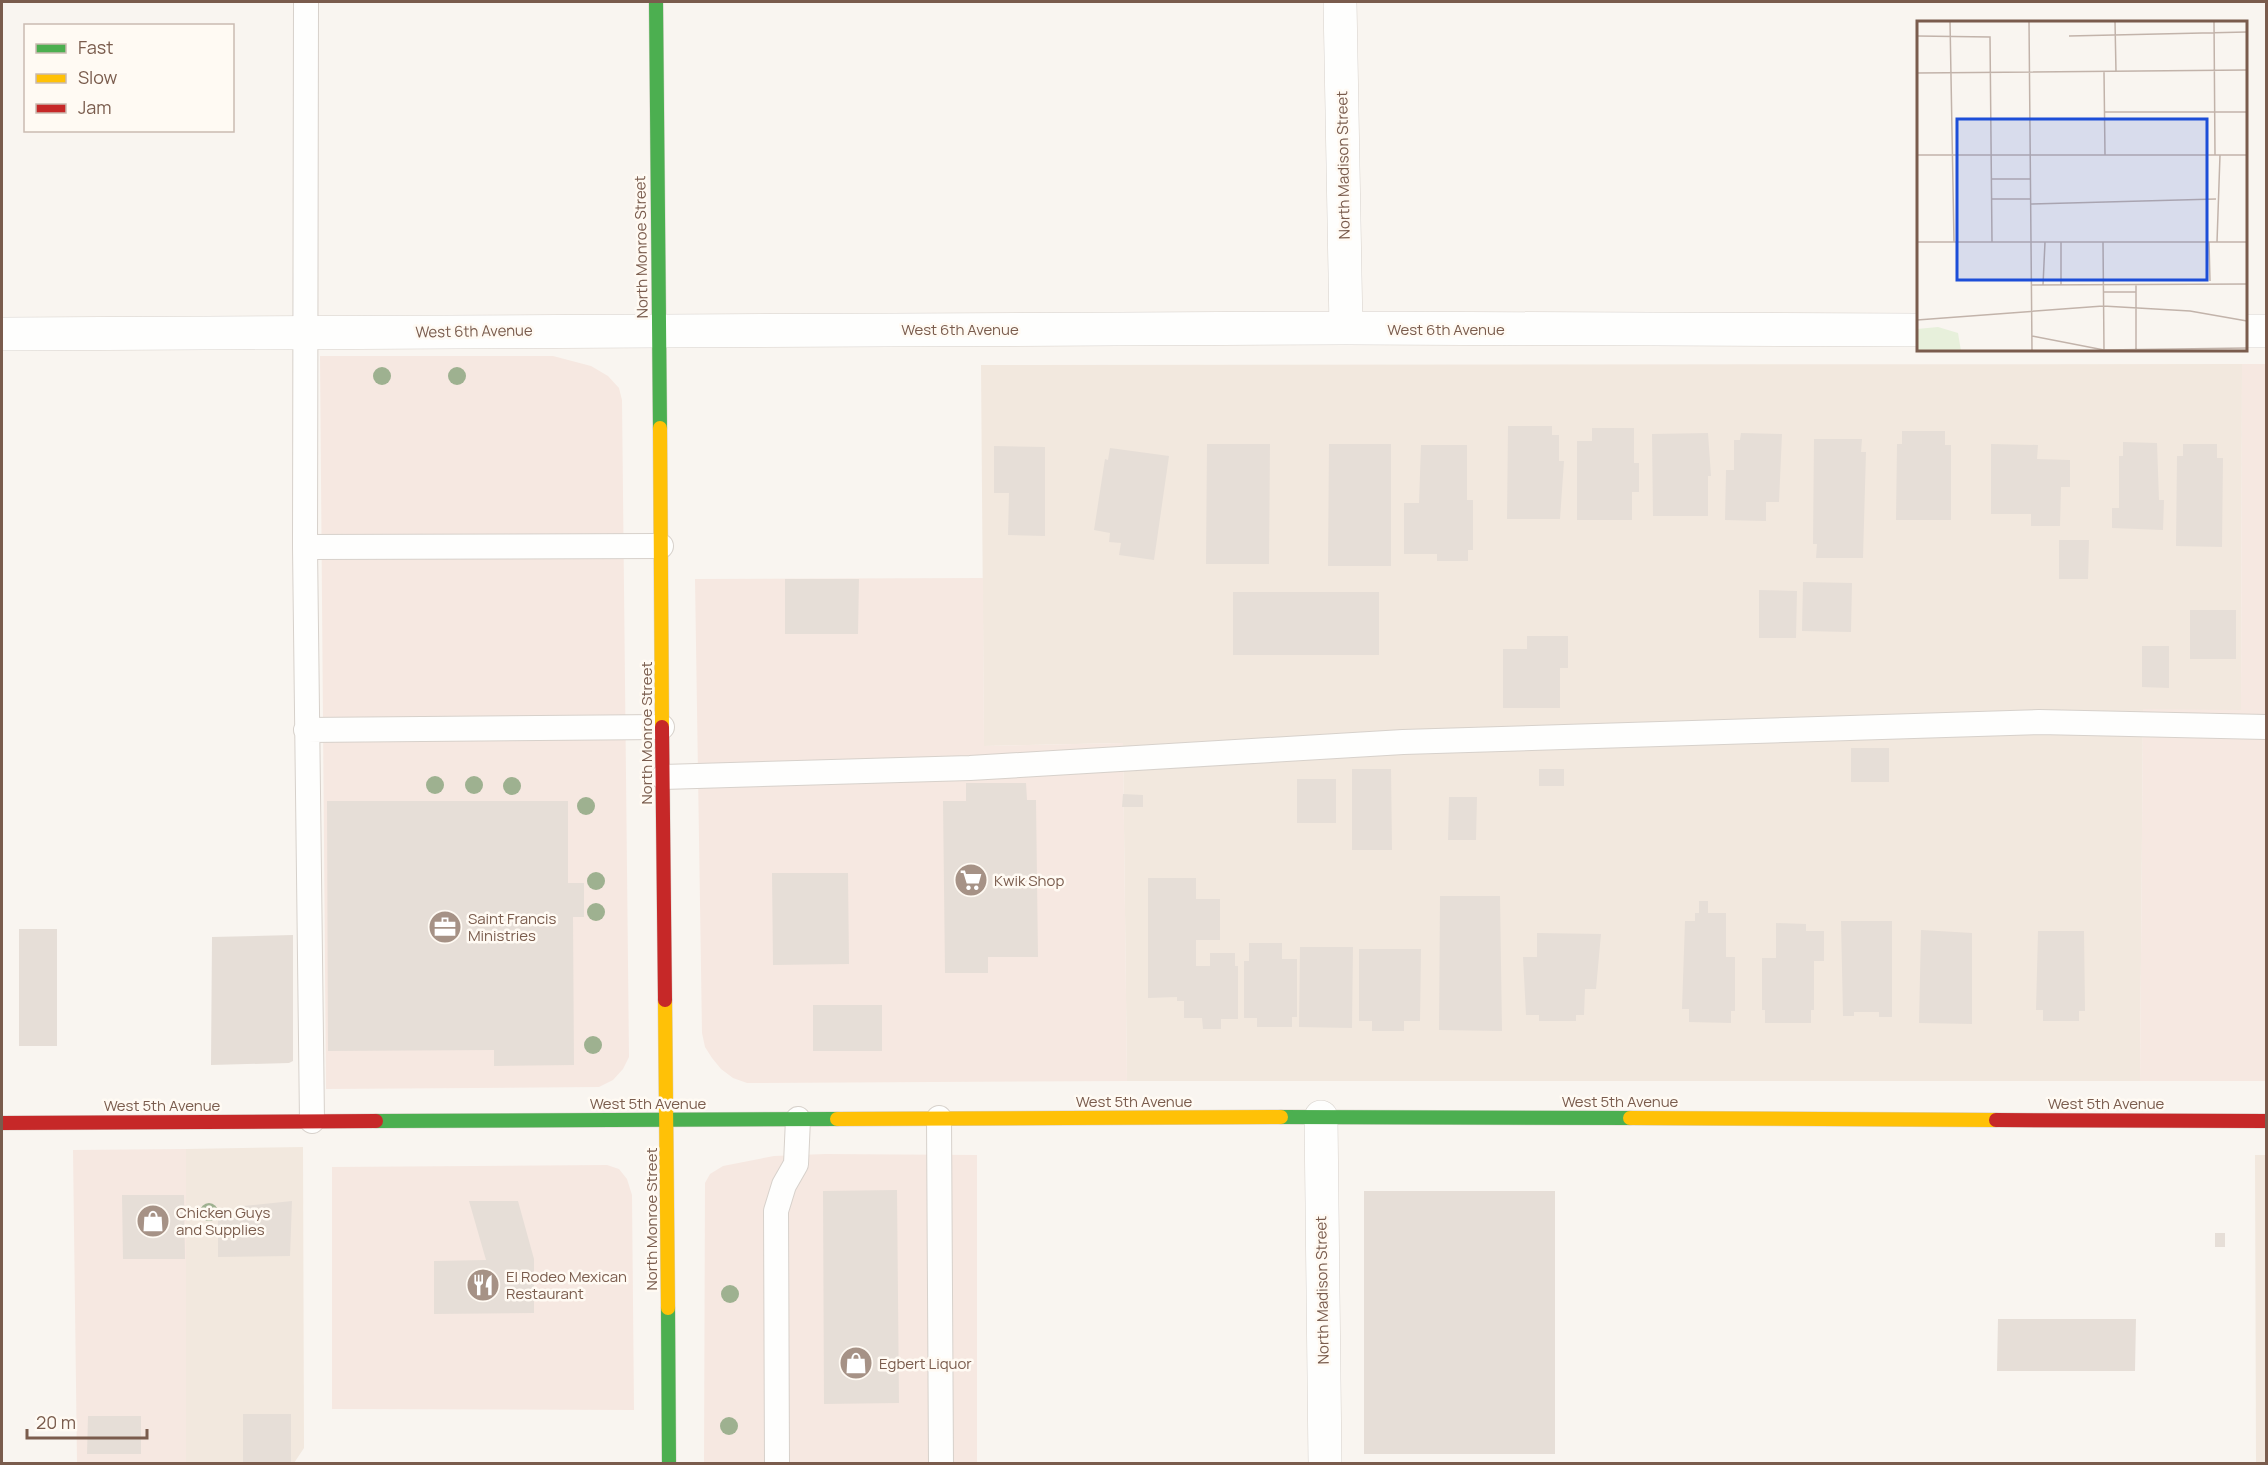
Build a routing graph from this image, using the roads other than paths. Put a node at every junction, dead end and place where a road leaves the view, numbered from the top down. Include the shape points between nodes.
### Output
1 (306, 2) edge
2 (656, 2) edge
3 (1340, 2) edge
4 (1347, 328) junction
5 (659, 330) junction
6 (1917, 330) edge
7 (2247, 331) edge
8 (2266, 331) edge
9 (304, 333) junction
10 (2, 334) edge
11 (661, 546) junction
12 (305, 547) junction
13 (662, 727) junction
14 (2266, 727) edge
15 (306, 730) junction
16 (663, 777) junction
17 (1321, 1117) junction
18 (939, 1118) junction
19 (798, 1119) junction
20 (667, 1120) junction
21 (312, 1121) junction
22 (2266, 1121) edge
23 (2, 1123) edge
24 (669, 1464) edge
25 (777, 1464) edge
26 (941, 1464) edge
27 (1325, 1464) edge

1 - 9 lane
2 - 5 street, North Monroe Street
3 - 4 street, North Madison Street
4 - 5 street, West 6th Avenue
4 - 6 street, West 6th Avenue
5 - 9 street, West 6th Avenue
5 - 11 street, North Monroe Street
7 - 8 street
9 - 10 street, West 6th Avenue
9 - 12 lane
11 - 12 lane
11 - 13 street, North Monroe Street
12 - 15 lane
13 - 15 lane
13 - 16 street, North Monroe Street
14 - 16 lane via 2039,722 1403,742 970,768
15 - 21 lane
16 - 20 street, North Monroe Street
17 - 18 street, West 5th Avenue
17 - 22 street, West 5th Avenue
17 - 27 street, North Madison Street
18 - 19 street, West 5th Avenue
18 - 26 lane
19 - 20 street, West 5th Avenue
19 - 25 lane via 796,1164 776,1211
20 - 21 street, West 5th Avenue
20 - 24 street, North Monroe Street
21 - 23 street, West 5th Avenue

